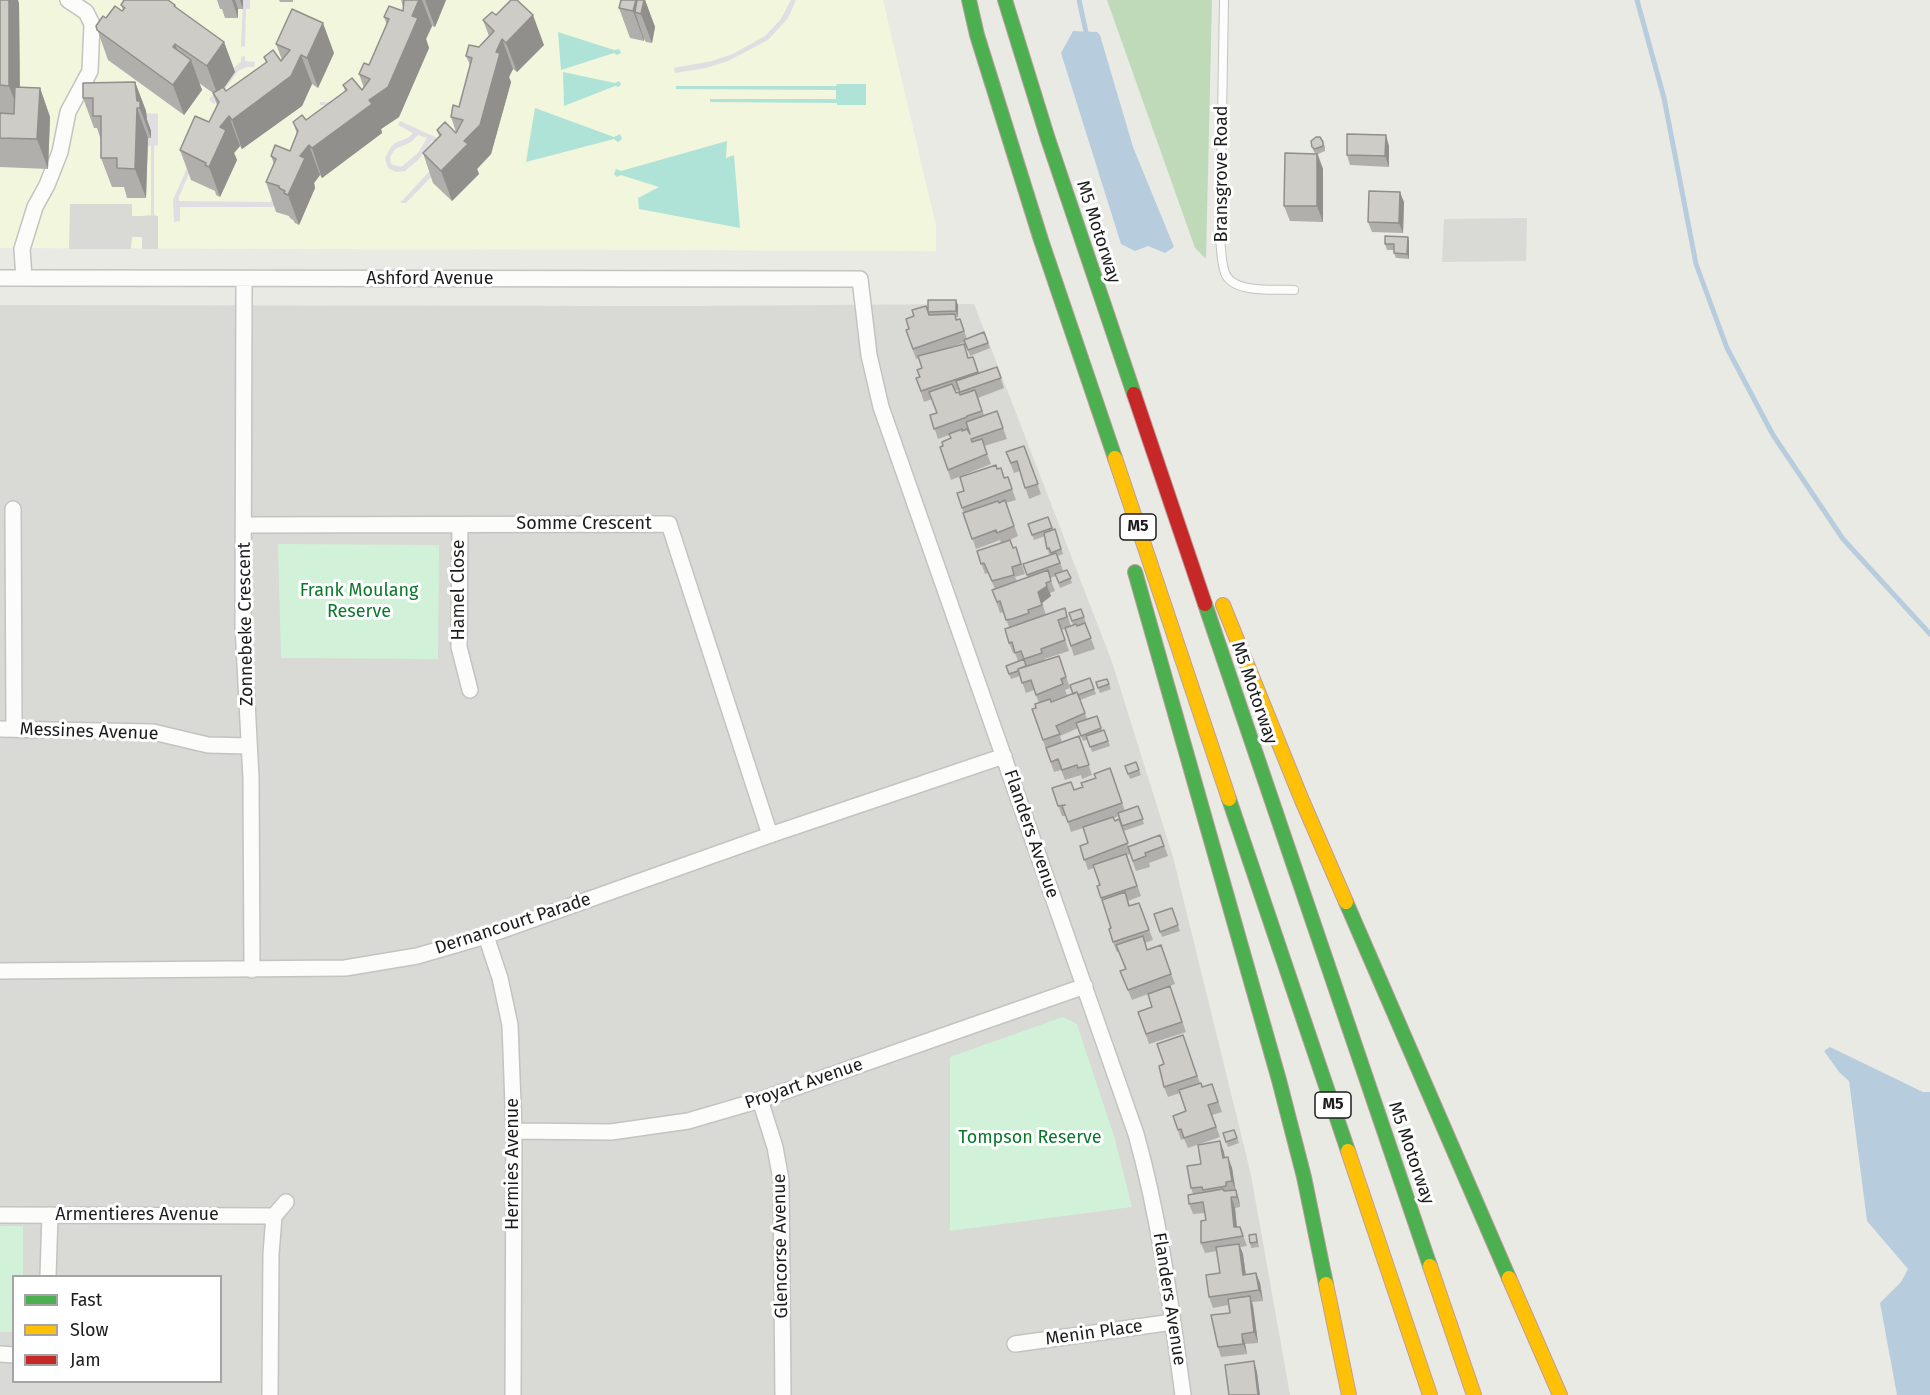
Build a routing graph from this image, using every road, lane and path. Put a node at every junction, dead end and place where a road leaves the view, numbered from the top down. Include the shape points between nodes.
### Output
1 (68, 0) edge
2 (969, 0) edge
3 (1005, 0) edge
4 (1224, 0) edge
5 (1041, 240) junction
6 (0, 278) edge
7 (24, 278) junction
8 (244, 279) junction
9 (860, 279) joint
10 (1294, 290) dead end
11 (1122, 360) junction
12 (1116, 503) dead end
13 (13, 509) dead end
14 (245, 525) junction
15 (460, 525) junction
16 (1132, 560) dead end
17 (1208, 570) dead end
18 (1217, 592) dead end
19 (470, 690) dead end
20 (7, 729) edge
21 (249, 747) junction
22 (1004, 756) junction
23 (770, 835) junction
24 (486, 936) junction
25 (0, 970) edge
26 (252, 970) junction
27 (1084, 986) junction
28 (760, 1100) junction
29 (514, 1131) junction
30 (286, 1202) dead end
31 (0, 1215) edge
32 (50, 1215) junction
33 (274, 1216) junction
34 (48, 1275) edge
35 (1173, 1322) junction
36 (1015, 1344) dead end
37 (270, 1395) edge
38 (513, 1395) edge
39 (783, 1395) edge
40 (1183, 1395) edge
41 (1349, 1395) edge
42 (1430, 1395) edge
43 (1474, 1395) edge
44 (1560, 1395) edge

1 - 7 street via 86,12 92,24 90,71 68,112 60,152 35,207 22,249
2 - 5 highway, M5
3 - 11 highway, M5 Motorway / M5
4 - 10 lane, Bransgrove Road via 1222,260 1226,276 1233,284
5 - 12 highway
5 - 42 highway, M5
6 - 7 street, Ashford Avenue
7 - 8 street, Ashford Avenue
8 - 9 street, Ashford Avenue
8 - 14 street, Zonnebeke Crescent
9 - 22 street, Flanders Avenue via 869,355 881,407
11 - 17 highway
11 - 43 highway, M5 Motorway / M5
13 - 20 street
14 - 15 street, Somme Crescent
14 - 21 street, Zonnebeke Crescent via 243,626
15 - 19 street, Hamel Close via 459,647
15 - 23 street, Somme Crescent via 669,524
16 - 41 highway via 1279,1080 1304,1177
18 - 44 highway via 1301,798
20 - 21 street, Messines Avenue via 153,732 208,745
21 - 26 street, Zonnebeke Crescent
22 - 23 street, Dernancourt Parade
22 - 27 street, Flanders Avenue
23 - 24 street, Dernancourt Parade
24 - 26 street, Dernancourt Parade via 381,963 345,968
24 - 29 street, Hermies Avenue via 510,1025
25 - 26 street, Dernancourt Parade
27 - 28 street, Proyart Avenue
27 - 35 street, Flanders Avenue via 1122,1089 1146,1170
28 - 29 street, Proyart Avenue via 688,1121 611,1132
28 - 39 street, Glencorse Avenue via 781,1180
29 - 38 street, Hermies Avenue
30 - 33 street
31 - 32 street, Armentieres Avenue
32 - 33 street, Armentieres Avenue
32 - 34 street
33 - 37 street
35 - 36 street, Menin Place
35 - 40 street, Flanders Avenue

